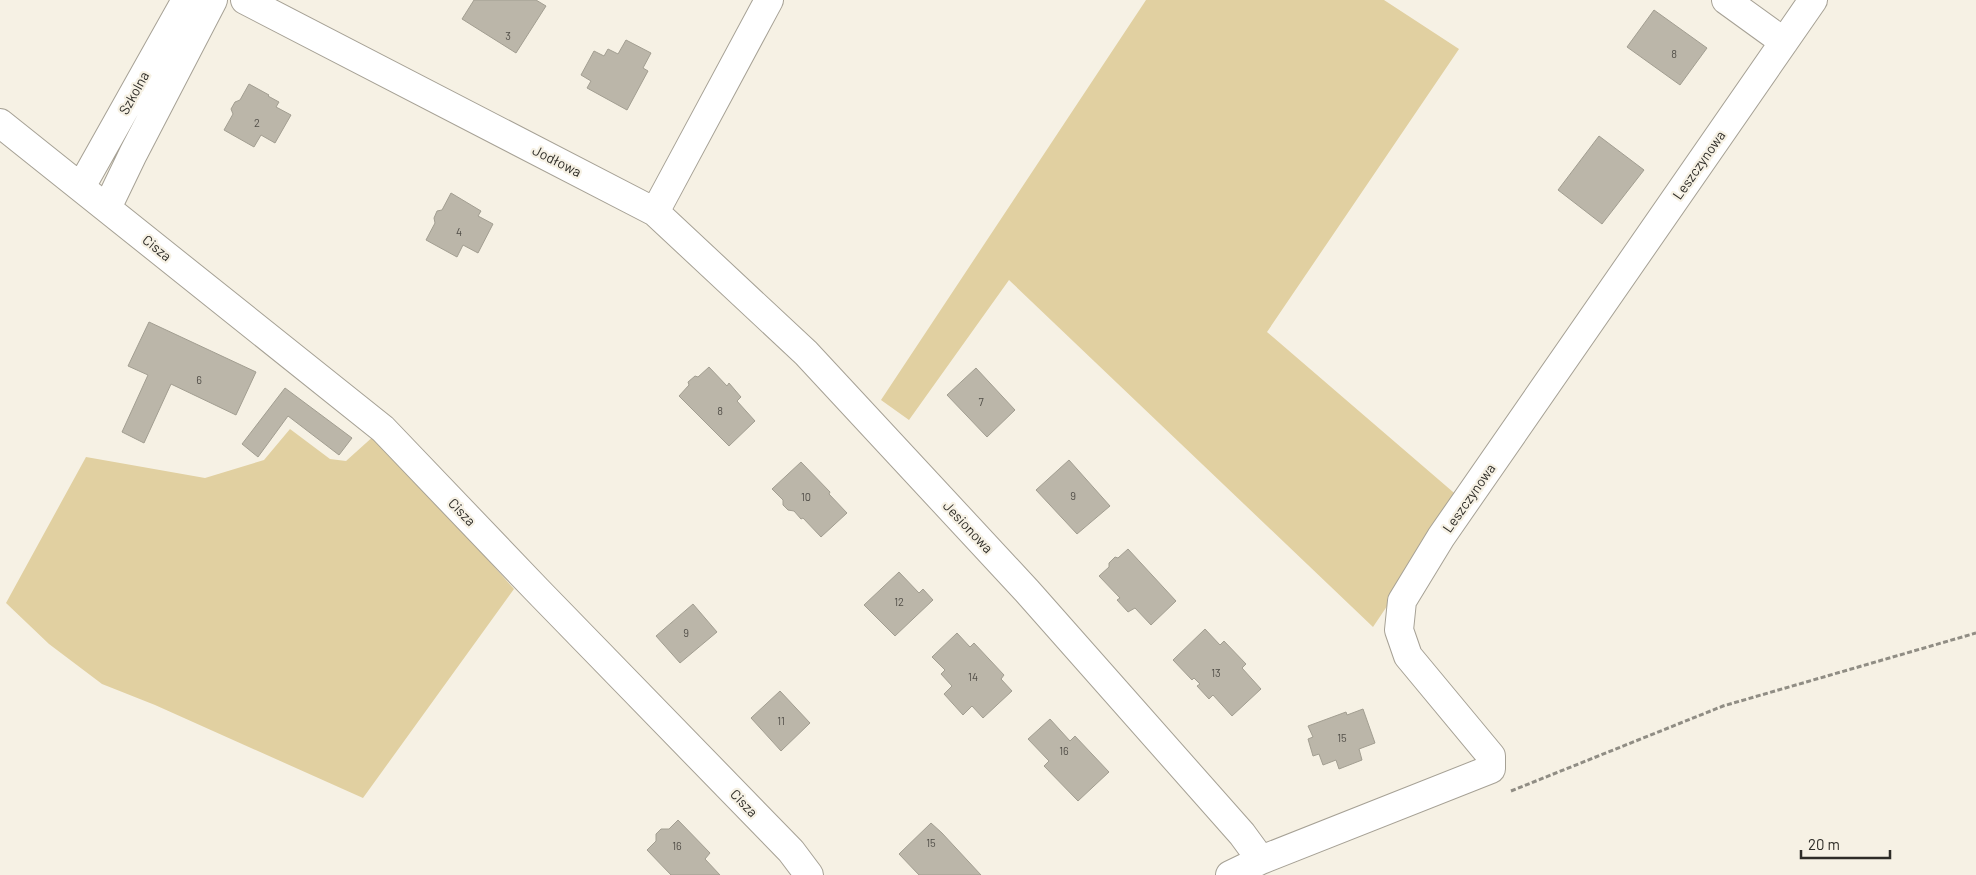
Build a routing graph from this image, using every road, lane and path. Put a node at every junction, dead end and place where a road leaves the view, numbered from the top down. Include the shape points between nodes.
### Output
1 (186, 0) edge
2 (213, 0) edge
3 (245, 0) edge
4 (769, 0) edge
5 (1726, 0) edge
6 (1813, 0) edge
7 (1784, 42) junction
8 (0, 124) edge
9 (82, 187) junction
10 (107, 208) junction
11 (656, 212) junction
12 (1976, 633) edge
13 (1521, 788) dead end
14 (1261, 860) junction
15 (809, 875) edge
16 (1230, 875) edge

1 - 9 street, Szkolna
2 - 10 street
3 - 11 street, Jodłowa
4 - 11 street
5 - 7 street
6 - 7 street, Leszczynowa
7 - 14 street, Leszczynowa via 1441,537 1402,601 1399,630 1408,656 1491,756 1491,769
8 - 9 street, Cisza
9 - 10 street, Cisza
10 - 15 street, Cisza via 383,429 791,850
11 - 14 street, Jesionowa via 806,353 1027,591 1242,834
12 - 13 path via 1723,706
14 - 16 street, Leszczynowa

